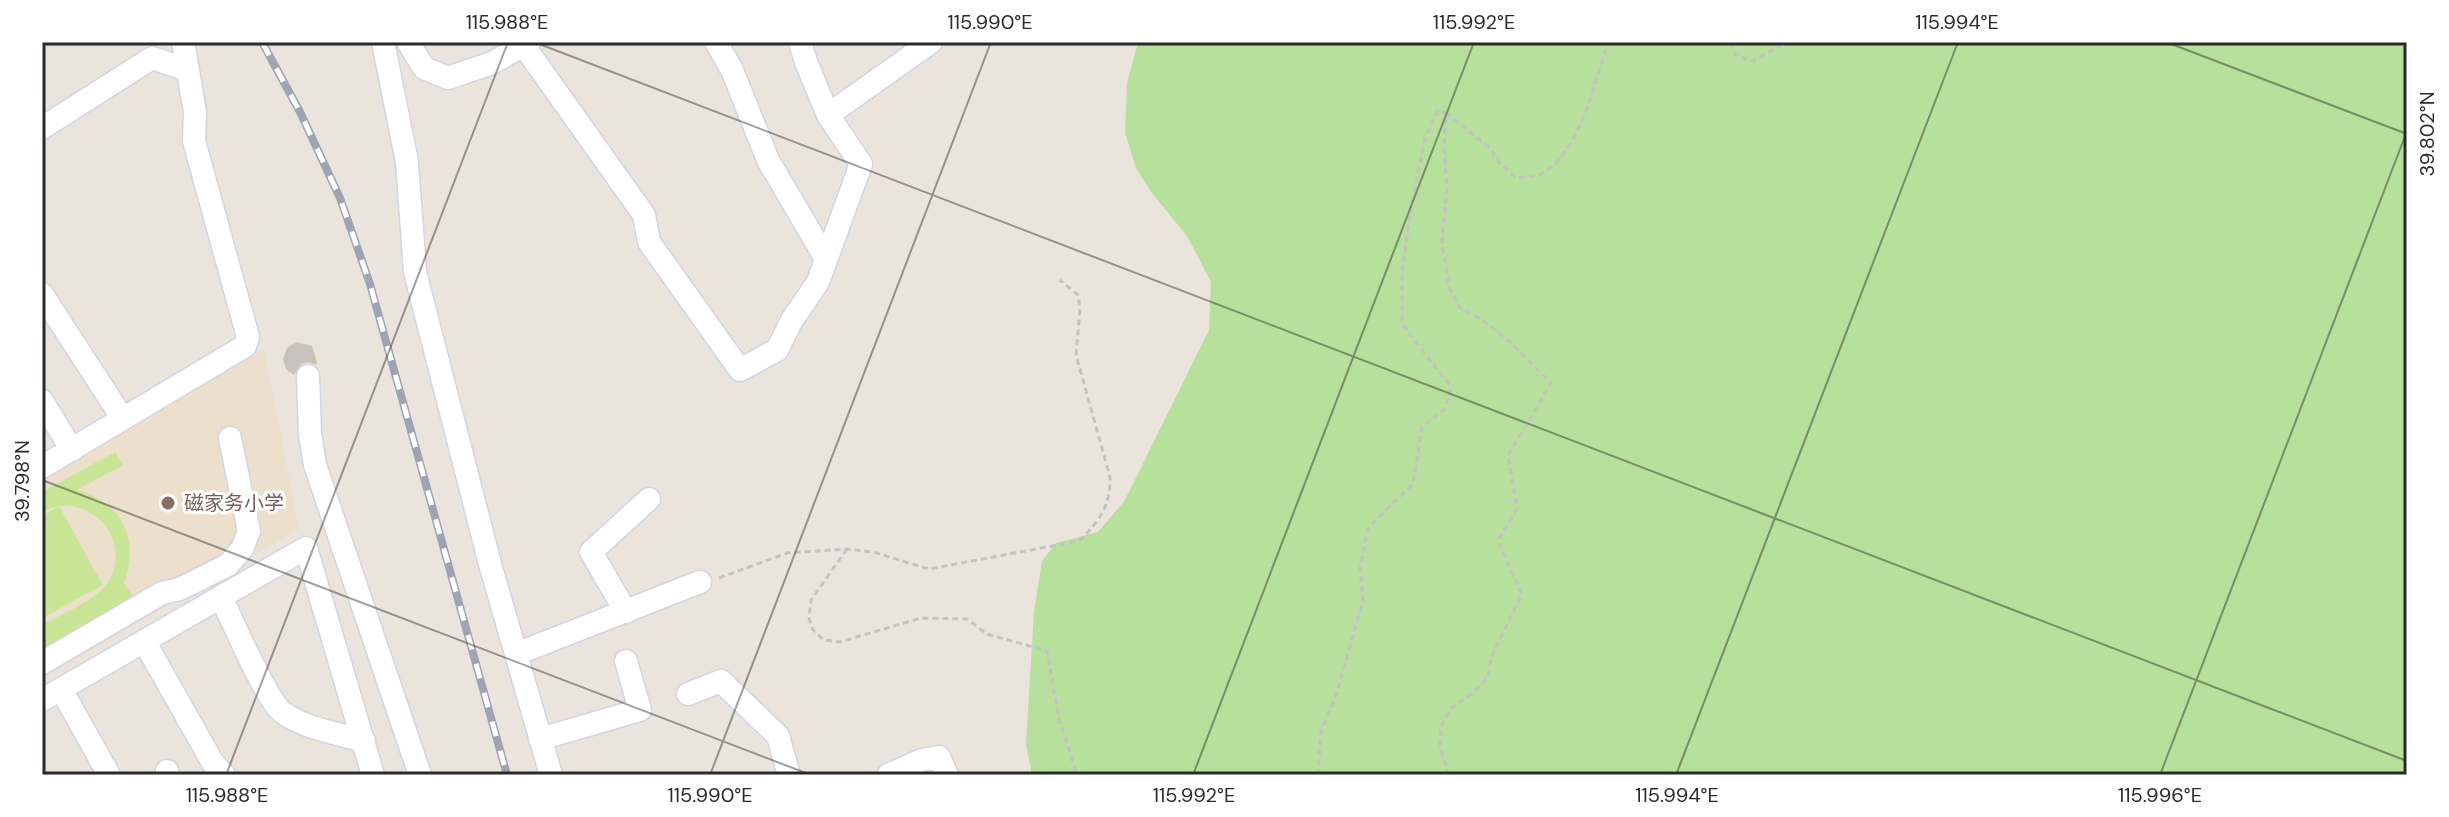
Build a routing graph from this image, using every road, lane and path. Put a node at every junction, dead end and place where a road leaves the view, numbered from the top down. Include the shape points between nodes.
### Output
1 (183, 42) edge
2 (383, 42) edge
3 (408, 42) edge
4 (716, 42) edge
5 (800, 42) edge
6 (931, 42) edge
7 (1608, 42) edge
8 (1731, 42) edge
9 (1787, 42) edge
10 (526, 44) edge
11 (188, 70) junction
12 (1446, 113) junction
13 (828, 115) junction
14 (42, 128) edge
15 (826, 259) junction
16 (1060, 280) dead end
17 (42, 294) edge
18 (308, 376) dead end
19 (42, 401) edge
20 (123, 419) junction
21 (230, 438) dead end
22 (72, 450) junction
23 (42, 467) edge
24 (649, 499) dead end
25 (847, 549) junction
26 (700, 582) joint
27 (221, 597) junction
28 (626, 612) junction
29 (144, 641) junction
30 (516, 654) junction
31 (626, 661) dead end
32 (42, 663) edge
33 (52, 694) edge
34 (688, 694) dead end
35 (540, 739) junction
36 (364, 741) junction
37 (109, 775) edge
38 (224, 775) edge
39 (373, 775) edge
40 (421, 775) edge
41 (551, 775) edge
42 (789, 775) edge
43 (888, 775) edge
44 (947, 775) edge
45 (1077, 775) edge
46 (1318, 775) edge
47 (1448, 775) edge

1 - 11 street
2 - 30 street via 407,162 415,272
3 - 10 street via 424,68 448,78
4 - 15 street via 768,160
5 - 13 street
6 - 13 street
7 - 12 path via 1566,153 1539,175 1516,178 1490,148
8 - 9 path via 1735,55 1753,61
10 - 15 street via 644,215 649,242 740,370 777,350
11 - 14 street via 152,58
11 - 20 street via 194,141 248,337 245,346
12 - 46 path via 1438,110 1425,138 1402,273 1402,324 1451,387 1445,409 1422,427 1413,484 1368,528 1360,568 1363,600 1321,731
12 - 47 path via 1442,241 1449,287 1461,309 1511,343 1551,383 1508,456 1517,508 1498,541 1522,594 1491,657 1488,677 1451,708 1441,727
13 - 15 street via 861,164
16 - 25 path via 1078,295 1076,355 1110,477 1110,496 1094,527 1079,541 929,569
17 - 20 street
18 - 40 street via 315,465
19 - 22 street
20 - 22 street
21 - 32 street via 249,531 242,549 228,565 162,593
22 - 23 street
24 - 28 street via 591,552
25 - 26 path via 787,553
25 - 45 path via 811,600 813,630 824,640 840,642 921,618 967,619 987,634 1047,651 1059,719
26 - 28 street
27 - 29 street
27 - 36 street via 280,710 307,725
27 - 36 street via 306,548
28 - 30 street
29 - 33 street
29 - 38 street
30 - 35 street
31 - 35 street via 640,710
33 - 37 street
34 - 42 street via 721,681 778,736
35 - 41 street
36 - 39 street
43 - 44 street via 939,757

